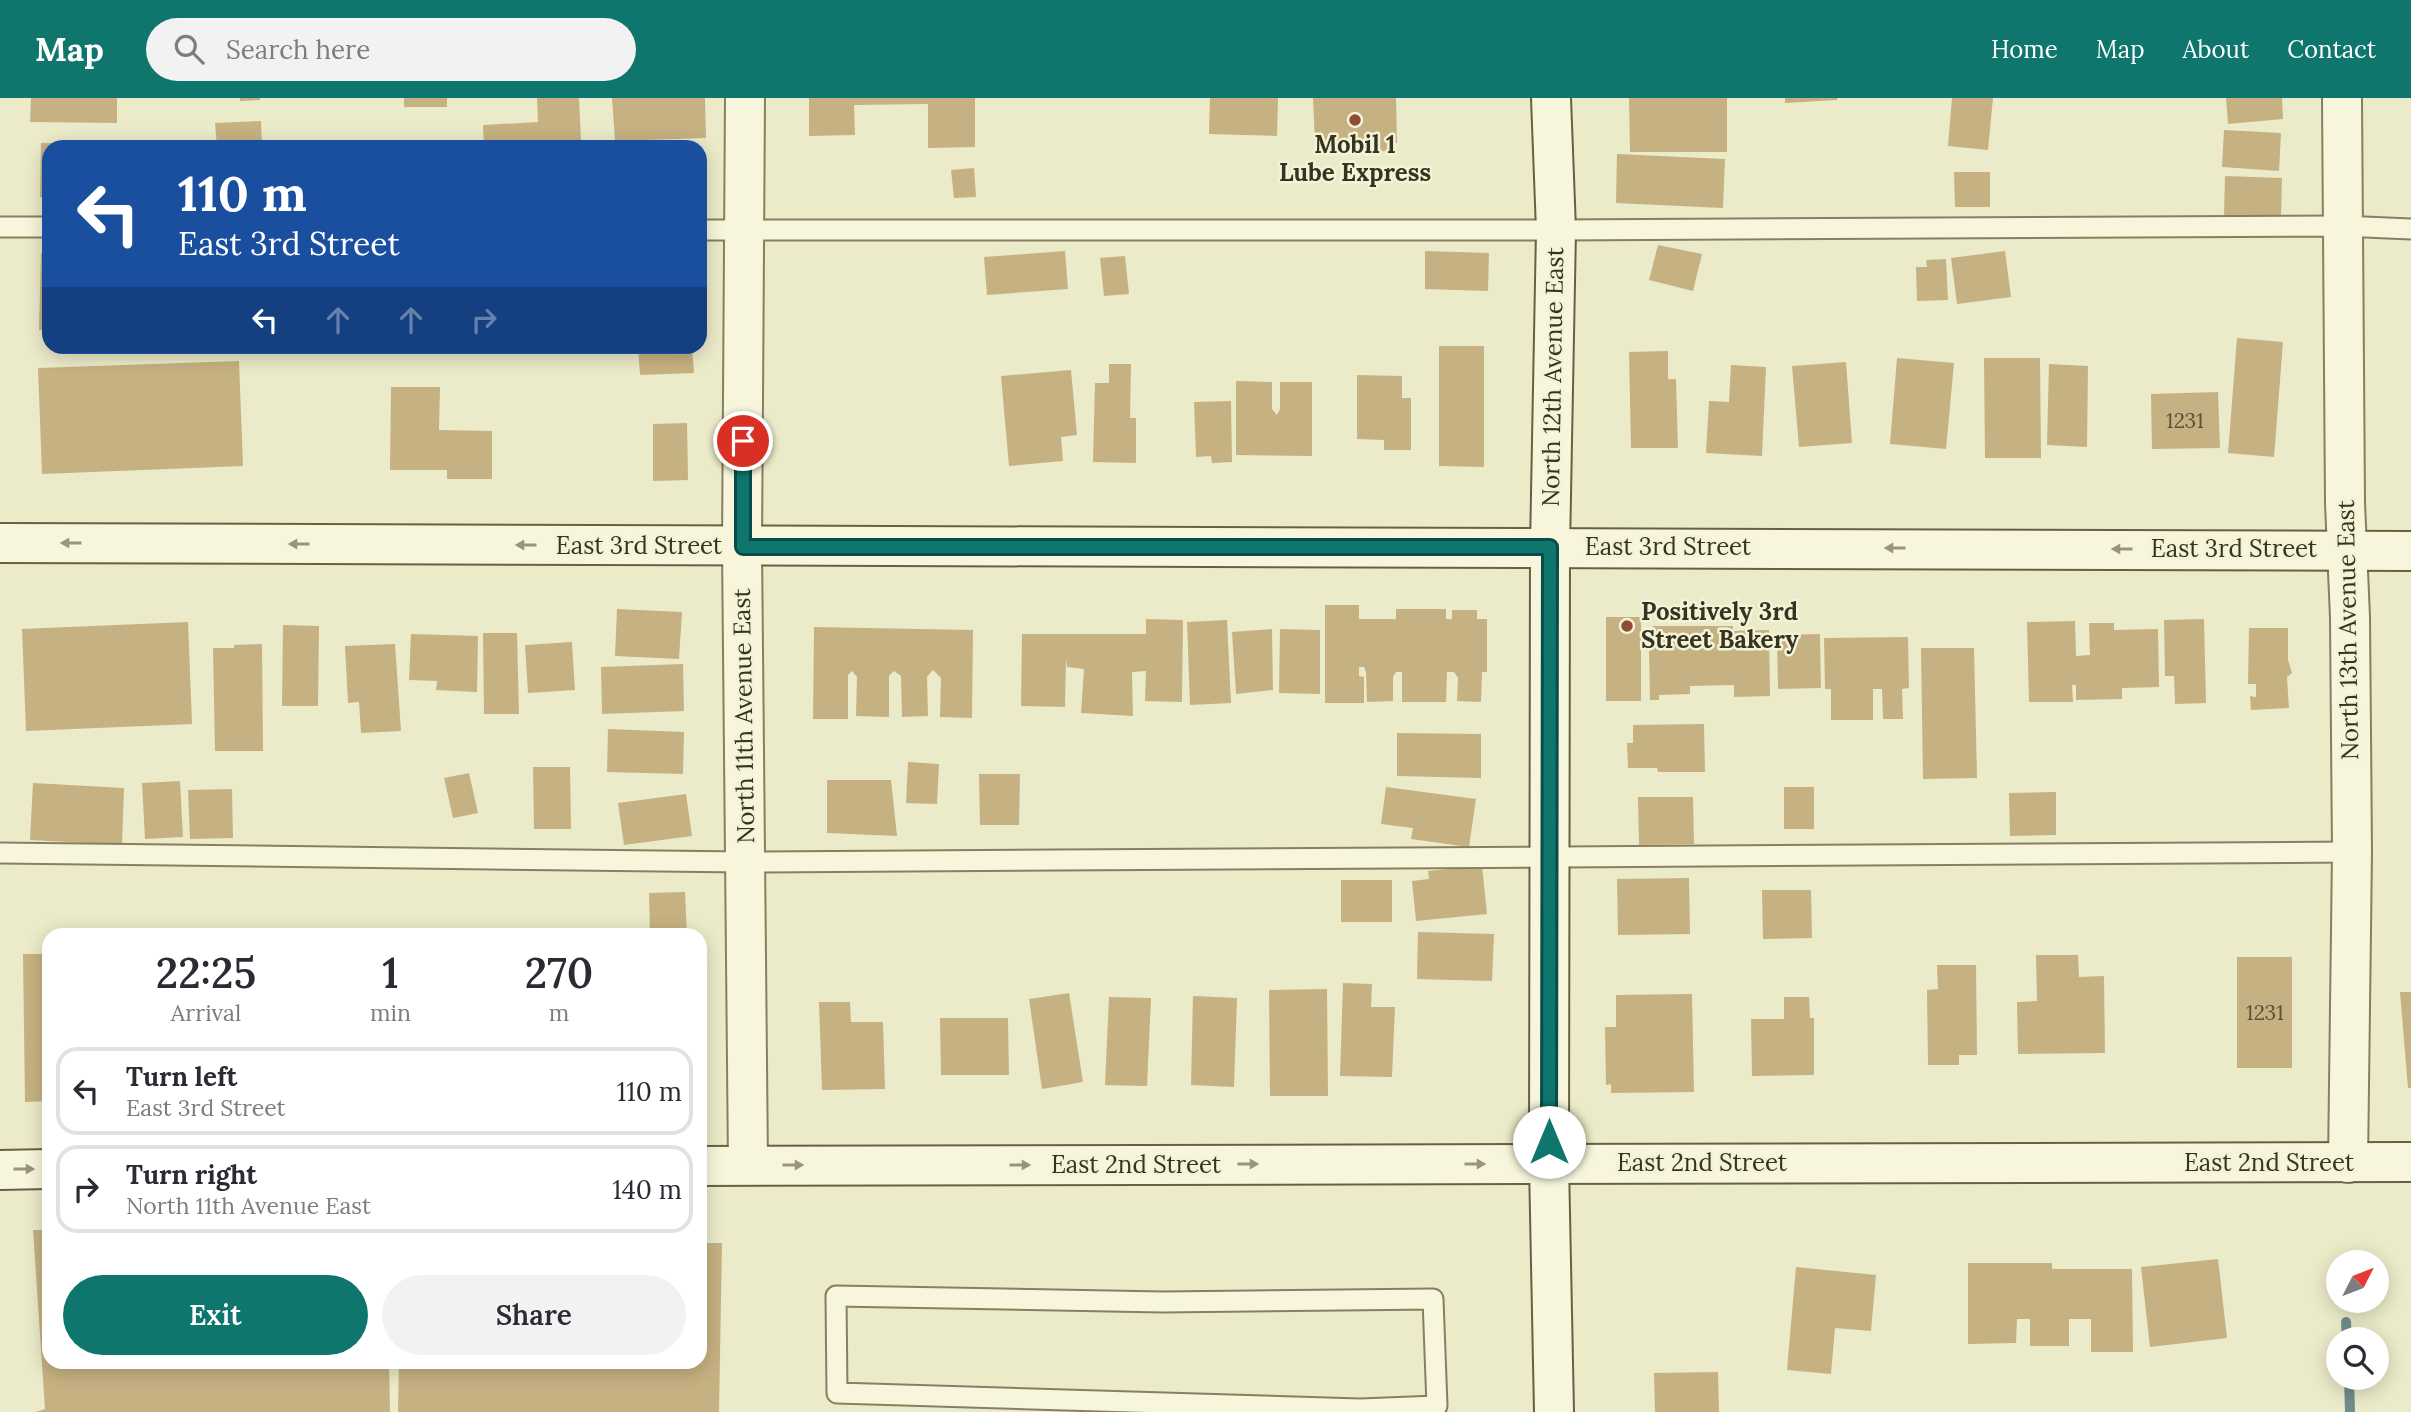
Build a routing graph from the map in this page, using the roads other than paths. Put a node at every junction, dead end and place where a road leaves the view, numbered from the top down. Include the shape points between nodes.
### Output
1 (745, 98) edge
2 (1551, 98) edge
3 (2342, 98) edge
4 (2343, 226) junction
5 (0, 227) edge
6 (42, 227) edge
7 (2411, 229) edge
8 (707, 230) edge
9 (744, 230) junction
10 (1556, 230) junction
11 (0, 543) edge
12 (743, 547) junction
13 (1550, 547) junction
14 (2347, 550) junction
15 (2411, 551) edge
16 (2352, 852) junction
17 (0, 853) edge
18 (1549, 858) junction
19 (745, 862) junction
20 (2411, 1162) edge
21 (2348, 1163) junction
22 (1549, 1164) junction
23 (748, 1165) junction
24 (707, 1166) edge
25 (42, 1169) edge
26 (0, 1170) edge
27 (1360, 1410) edge
28 (1554, 1412) edge

1 - 9 street, North 11th Avenue East
2 - 10 street, North 12th Avenue East
3 - 4 street, North 13th Avenue East
4 - 7 lane
4 - 10 lane
4 - 14 street, North 13th Avenue East
5 - 6 lane
8 - 9 lane
9 - 10 lane
9 - 12 street, North 11th Avenue East
10 - 13 street, North 12th Avenue East
12 -> 11 street, East 3rd Street
12 - 13 street, East 3rd Street
12 - 19 street, North 11th Avenue East
14 -> 13 street, East 3rd Street
13 - 18 street, North 12th Avenue East
14 - 15 street, East 3rd Street
14 - 16 street, North 13th Avenue East
16 - 18 lane
16 - 21 street, North 13th Avenue East
17 - 19 lane
18 - 19 lane
18 - 22 street, North 12th Avenue East
19 - 23 street, North 11th Avenue East
20 - 21 street, East 2nd Street
21 - 22 street, East 2nd Street
23 -> 22 street, East 2nd Street
22 - 28 street, North 12th Avenue East
23 - 24 street, East 2nd Street
26 -> 25 street
27 - 27 lane via 1437,1406 1433,1299 1163,1302 836,1296 837,1393

